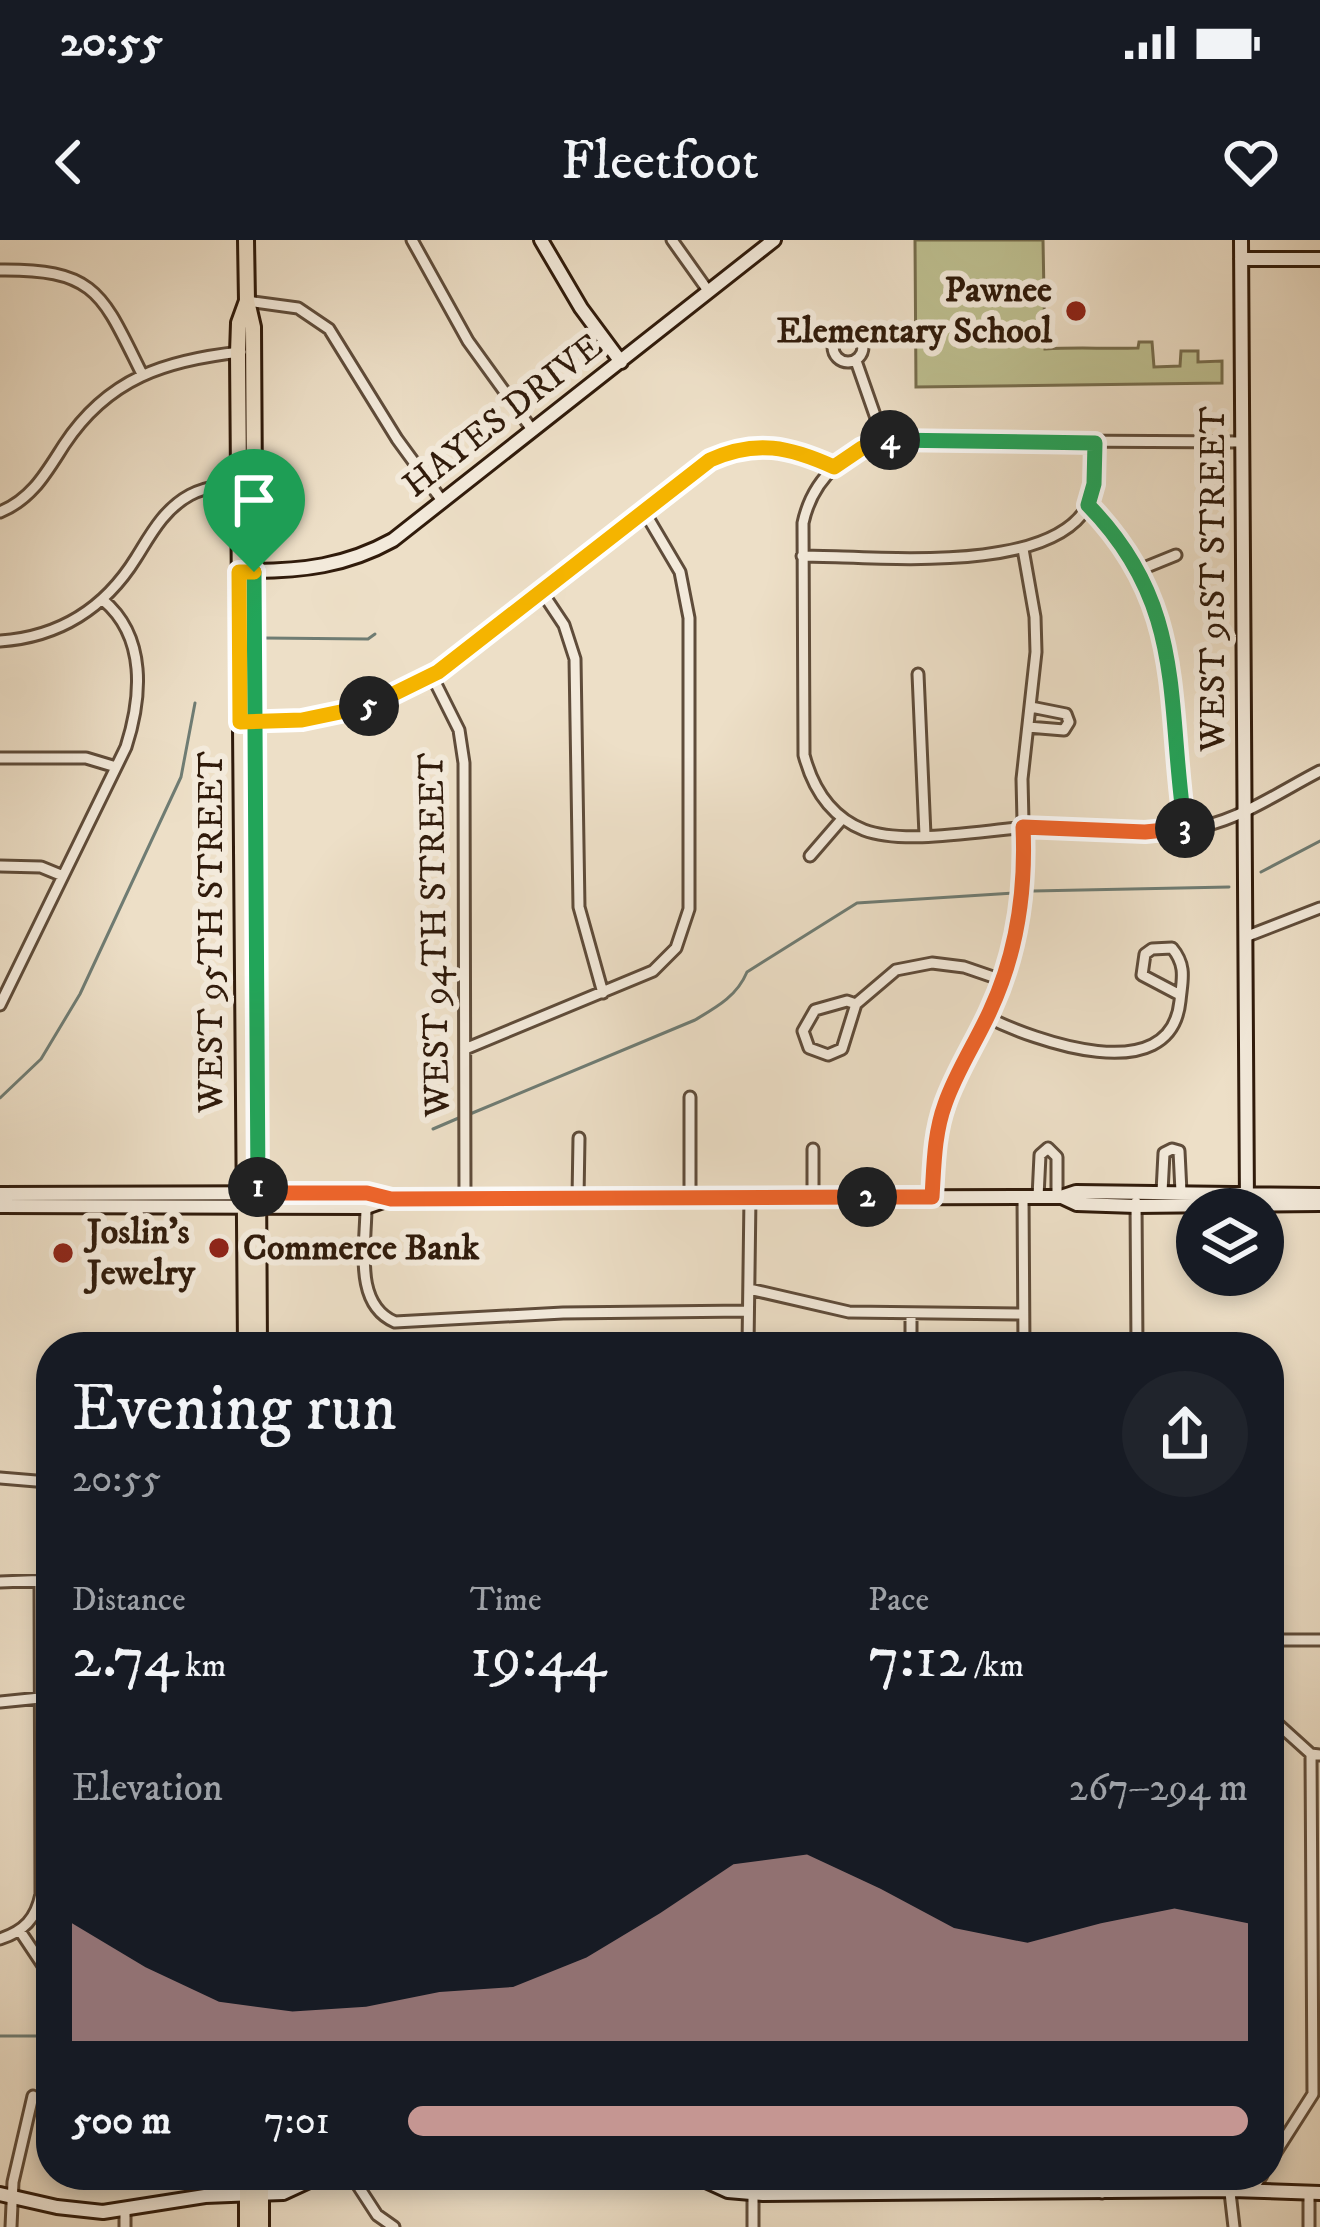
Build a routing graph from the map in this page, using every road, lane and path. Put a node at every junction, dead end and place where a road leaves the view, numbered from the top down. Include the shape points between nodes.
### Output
1 (246, 240) edge
2 (412, 240) edge
3 (541, 240) edge
4 (672, 240) edge
5 (774, 240) edge
6 (1241, 240) edge
7 (1241, 259) junction
8 (1320, 259) edge
9 (0, 270) edge
10 (709, 292) junction
11 (247, 302) junction
12 (246, 352) junction
13 (856, 361) dead end
14 (621, 362) junction
15 (142, 374) junction
16 (532, 431) junction
17 (884, 441) junction
18 (1242, 442) junction
19 (1095, 443) junction
20 (834, 467) junction
21 (246, 484) junction
22 (443, 502) junction
23 (1088, 505) junction
24 (644, 511) junction
25 (0, 512) edge
26 (1023, 549) junction
27 (1176, 555) dead end
28 (802, 556) junction
29 (1139, 570) junction
30 (246, 572) junction
31 (542, 592) junction
32 (103, 600) junction
33 (0, 641) edge
34 (918, 674) dead end
35 (431, 676) junction
36 (1031, 707) junction
37 (248, 722) junction
38 (1028, 727) junction
39 (0, 758) edge
40 (116, 767) junction
41 (1320, 771) edge
42 (1244, 810) junction
43 (842, 819) junction
44 (1023, 827) junction
45 (1186, 830) junction
46 (926, 835) junction
47 (810, 856) dead end
48 (0, 866) edge
49 (63, 876) junction
50 (1320, 908) edge
51 (1245, 937) junction
52 (1002, 980) junction
53 (603, 993) junction
54 (1180, 995) junction
55 (856, 1004) junction
56 (0, 1005) edge
57 (987, 1017) junction
58 (465, 1049) junction
59 (690, 1097) dead end
60 (579, 1138) dead end
61 (813, 1149) dead end
62 (1181, 1188) edge
63 (1247, 1188) edge
64 (1162, 1192) junction
65 (1176, 1192) edge
66 (0, 1194) edge
67 (813, 1196) junction
68 (932, 1197) junction
69 (1030, 1197) junction
70 (1059, 1197) junction
71 (578, 1198) junction
72 (690, 1198) junction
73 (749, 1198) junction
74 (391, 1199) junction
75 (465, 1199) junction
76 (1136, 1199) junction
77 (1176, 1199) edge
78 (1284, 1199) edge
79 (1320, 1199) edge
80 (250, 1200) junction
81 (0, 1207) edge
82 (366, 1207) junction
83 (749, 1289) junction
84 (747, 1310) junction
85 (911, 1314) junction
86 (1023, 1314) junction
87 (246, 1332) edge
88 (258, 1332) edge
89 (748, 1332) edge
90 (911, 1332) edge
91 (1024, 1332) edge
92 (1137, 1332) edge
93 (0, 1478) edge
94 (36, 1481) edge
95 (36, 1580) edge
96 (0, 1582) edge
97 (1284, 1640) edge
98 (1320, 1640) edge
99 (36, 1698) edge
100 (0, 1702) edge
101 (1284, 1728) edge
102 (1316, 1755) edge
103 (36, 1909) edge
104 (20, 1931) junction
105 (1316, 1935) edge
106 (0, 1939) edge
107 (36, 1955) edge
108 (1316, 2092) edge
109 (33, 2096) dead end
110 (1284, 2140) edge
111 (252, 2190) edge
112 (256, 2190) edge
113 (290, 2190) edge
114 (361, 2190) edge
115 (731, 2190) edge
116 (870, 2190) edge
117 (986, 2190) edge
118 (1101, 2190) edge
119 (1232, 2190) junction
120 (1252, 2190) joint
121 (753, 2193) junction
122 (986, 2193) junction
123 (1102, 2193) junction
124 (1314, 2193) edge
125 (871, 2194) junction
126 (6, 2195) edge
127 (254, 2195) junction
128 (125, 2210) junction
129 (11, 2227) edge
130 (125, 2227) edge
131 (247, 2227) edge
132 (261, 2227) edge
133 (394, 2227) edge
134 (753, 2227) edge
135 (1234, 2227) edge
136 (1309, 2227) edge

1 - 11 main road, WEST 95TH STREET
2 - 16 street
3 - 14 street
4 - 10 street
5 - 10 street, HAYES DRIVE
6 - 7 street, WEST 91ST STREET
7 - 8 street
7 - 18 street, WEST 91ST STREET
9 - 15 street via 46,270 86,285 112,314
10 - 14 street, HAYES DRIVE
11 - 12 main road, WEST 95TH STREET via 239,323
11 - 22 street via 298,308 328,329
12 - 15 street via 195,356
12 - 21 main road, WEST 95TH STREET
13 - 17 street
14 - 16 street, HAYES DRIVE
15 - 25 street via 90,412 27,497
16 - 22 street, HAYES DRIVE
17 - 19 street
17 - 20 street
18 - 19 street
18 - 42 street, WEST 91ST STREET
19 - 23 street
20 - 24 street via 790,449 739,449 710,460
20 - 28 street via 808,506
21 - 30 main road, WEST 95TH STREET
21 - 32 street via 204,489 171,509
22 - 30 street, HAYES DRIVE via 354,559
23 - 26 street via 1062,532
23 - 29 street
24 - 31 street
24 - 53 street via 680,572 689,618 689,909 669,956
26 - 28 street
26 - 36 street via 1036,626
27 - 29 street
28 - 43 street via 804,754 814,786
29 - 45 street via 1169,657
30 - 37 main road, WEST 95TH STREET
31 - 35 street
31 - 53 street via 575,659 579,907
32 - 33 street via 46,633
32 - 40 street via 129,632 137,667 134,722
34 - 46 street
35 - 37 street via 357,710
35 - 58 street, WEST 94TH STREET via 463,749
36 - 38 street
36 - 38 street via 1066,713 1069,722 1064,730
37 - 80 main road, WEST 95TH STREET
38 - 44 street
39 - 40 street via 86,758
40 - 49 street
41 - 42 street
42 - 45 street
42 - 51 street, WEST 91ST STREET
43 - 46 street via 885,835
43 - 47 street
44 - 45 street
44 - 46 street
44 - 52 street via 1020,911
48 - 49 street via 41,866
49 - 56 street
50 - 51 street
51 - 63 street, WEST 91ST STREET
52 - 55 street via 922,963 896,970
52 - 57 street
53 - 58 street
54 - 54 street via 1178,955 1152,949 1142,975
54 - 57 street via 1166,1033 1125,1051 1066,1049
55 - 55 street via 842,1049 828,1055 809,1048 803,1031 815,1010
57 - 68 street via 945,1104
58 - 75 street, WEST 94TH STREET
59 - 72 street
60 - 71 street
61 - 67 street
62 - 64 street via 1182,1163 1172,1149 1164,1154
64 - 65 street
64 - 76 street
66 - 80 street
67 - 68 street
67 - 73 street
68 - 69 street
69 - 70 street
69 - 70 street via 1048,1148 1057,1157
69 - 86 street
70 - 76 street via 1077,1204
71 - 72 street
71 - 75 street
72 - 73 street
73 - 83 street
74 - 75 street
74 - 80 street via 367,1193
74 - 82 street
76 - 77 street
76 - 92 street
78 - 79 street
80 - 81 street
80 - 82 street
80 - 87 main road, WEST 95TH STREET
80 - 88 main road, WEST 95TH STREET
82 - 84 street via 368,1295 395,1322
83 - 84 street
83 - 85 street via 829,1309
84 - 89 street
85 - 86 street
85 - 90 street
86 - 91 street
93 - 94 street
95 - 96 street
97 - 98 street
99 - 100 street
101 - 102 street
102 - 105 street
103 - 104 street
104 - 106 street
104 - 107 street
105 - 108 street
108 - 110 street
109 - 126 street
111 - 127 main road
112 - 127 main road
113 - 127 street
114 - 133 street
115 - 121 street
116 - 125 street
117 - 122 street
118 - 123 street
119 - 120 street
119 - 123 street
119 - 135 street
120 - 124 street
121 - 125 street
121 - 134 street
122 - 123 street
122 - 125 street
124 - 136 street
126 - 128 street via 86,2212
126 - 129 street
127 - 128 street
127 - 131 main road
127 - 132 main road
128 - 130 street

